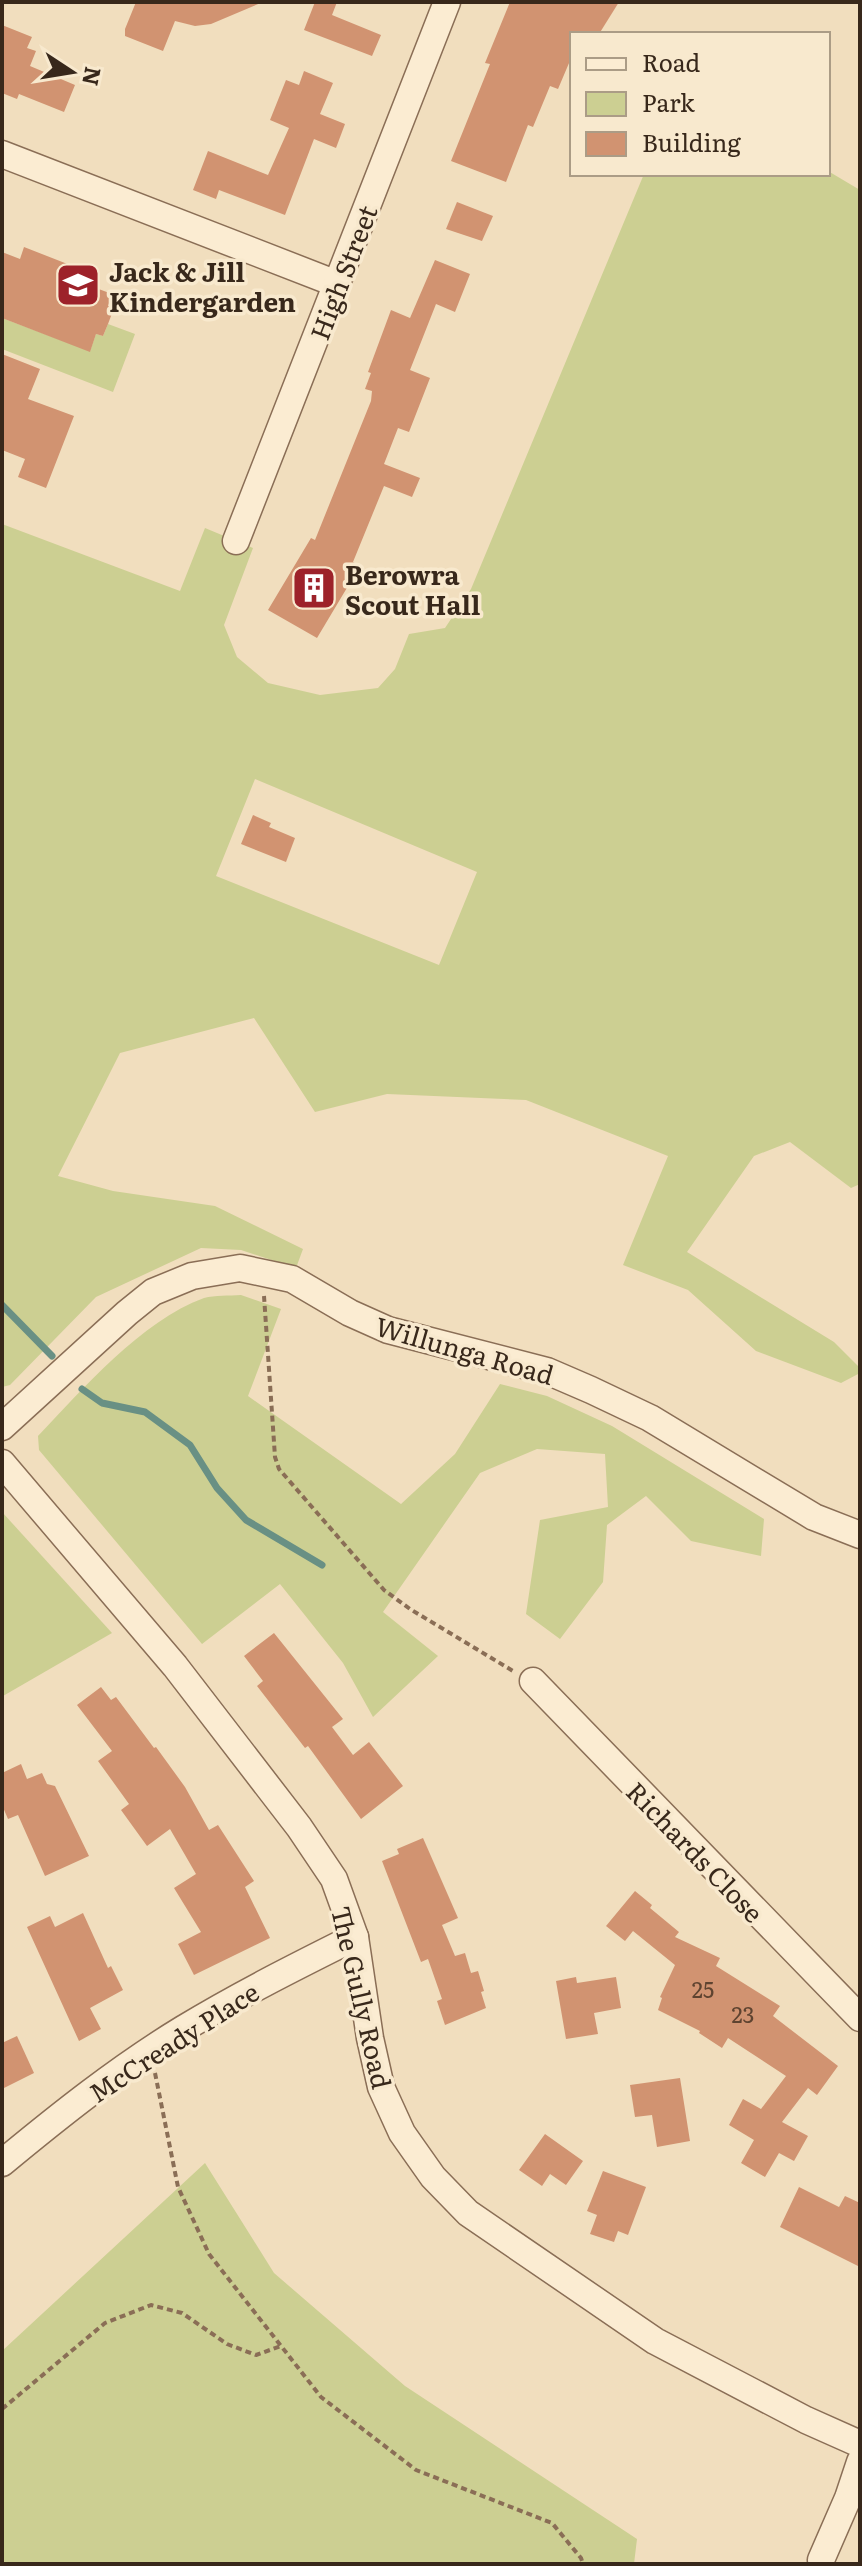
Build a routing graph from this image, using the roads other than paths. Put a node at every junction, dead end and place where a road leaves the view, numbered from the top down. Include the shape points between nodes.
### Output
1 (447, 2) edge
2 (2, 154) edge
3 (337, 284) junction
4 (236, 541) dead end
5 (2, 1427) edge
6 (2, 1463) edge
7 (860, 1535) edge
8 (533, 1681) road end
9 (355, 1937) junction
10 (860, 2018) edge
11 (2, 2163) edge
12 (860, 2444) edge
13 (860, 2462) edge
14 (821, 2560) dead end

1 - 3 street, High Street
2 - 3 street
3 - 4 street, High Street
5 - 7 street, Willunga Road via 153,1292 192,1276 240,1268 292,1279 388,1330 547,1371 650,1418 802,1510
6 - 9 street, The Gully Road via 136,1619 299,1827 334,1879
8 - 10 street, Richards Close
9 - 11 street, McCready Place via 183,2029
9 - 12 street, The Gully Road via 381,2087 402,2133 433,2177 468,2213 655,2341
13 - 14 street

